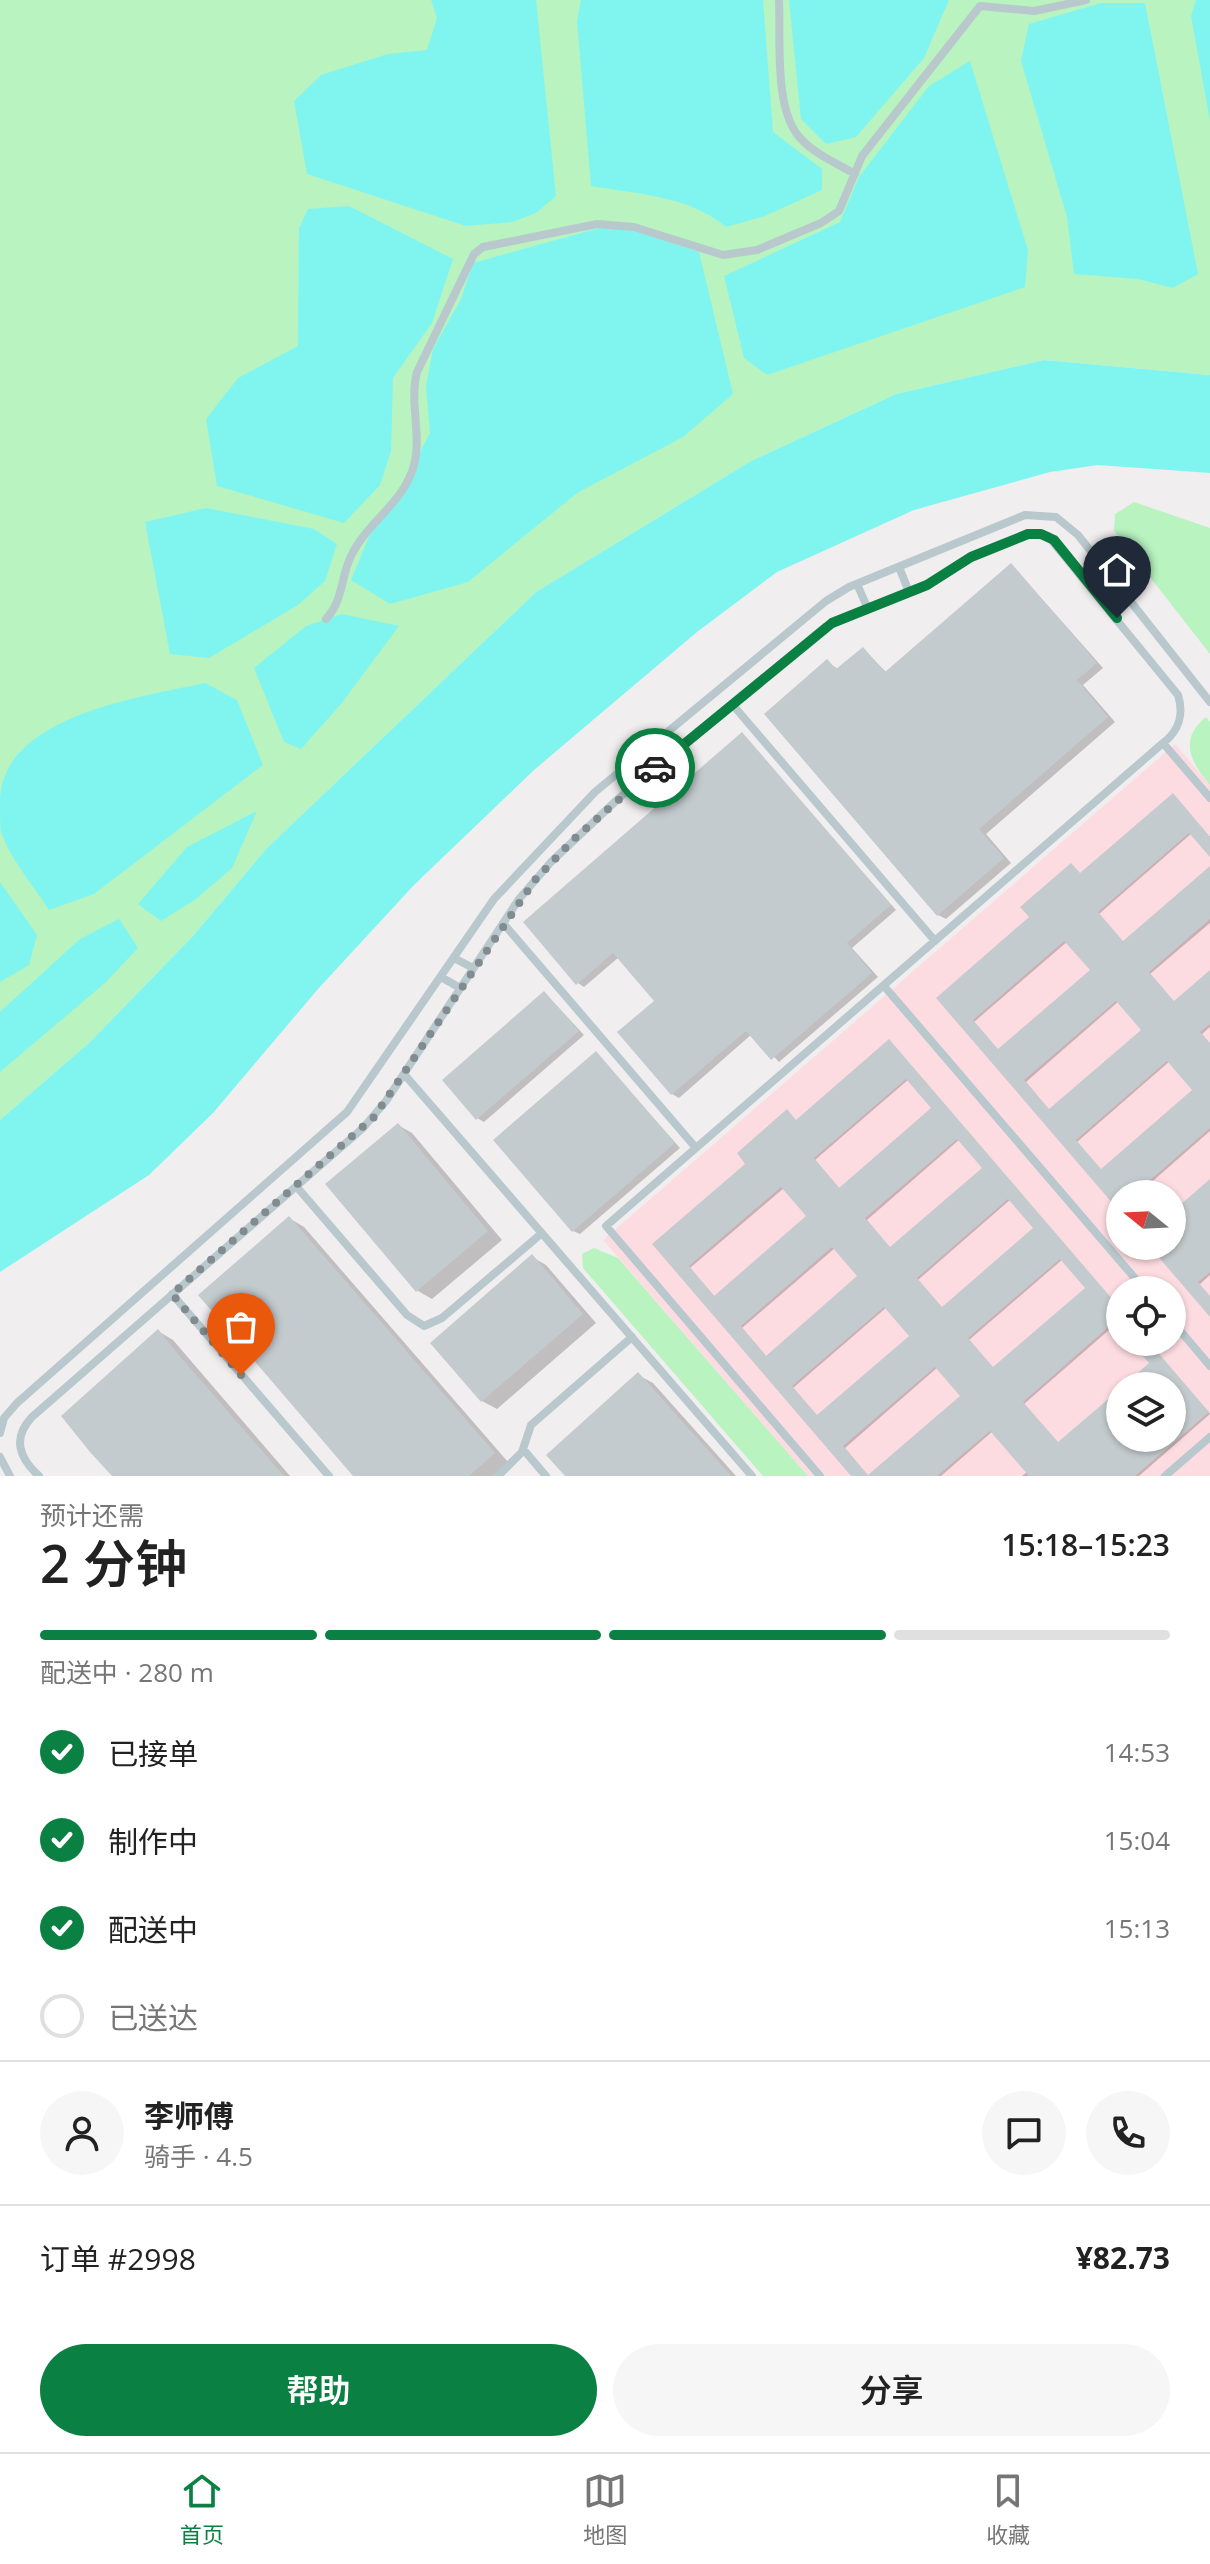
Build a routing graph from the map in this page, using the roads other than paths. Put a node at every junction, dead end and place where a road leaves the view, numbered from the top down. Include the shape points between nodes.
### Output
1 (779, 0) edge
2 (1086, 0) edge
3 (855, 174) junction
4 (899, 567) junction
5 (857, 584) junction
6 (909, 592) junction
7 (868, 609) junction
8 (326, 619) dead end
9 (1210, 702) edge
10 (732, 704) junction
11 (1163, 743) junction
12 (1210, 798) edge
13 (503, 923) junction
14 (935, 941) junction
15 (454, 958) junction
16 (473, 968) junction
17 (441, 977) junction
18 (884, 986) junction
19 (460, 988) junction
20 (404, 1074) junction
21 (696, 1148) junction
22 (296, 1186) junction
23 (542, 1233) junction
24 (1133, 1276) edge
25 (172, 1294) junction
26 (632, 1337) junction
27 (1186, 1338) edge
28 (1210, 1366) edge
29 (0, 1433) edge
30 (1210, 1437) edge
31 (523, 1449) junction
32 (0, 1457) edge
33 (10, 1476) edge
34 (39, 1476) edge
35 (329, 1476) edge
36 (498, 1476) edge
37 (546, 1476) edge
38 (752, 1476) edge
39 (820, 1476) edge
40 (1165, 1476) edge

1 - 3 lane via 784,105 790,126 804,143
2 - 3 lane via 1034,11 980,6 862,156
3 - 8 lane via 839,211 757,250 723,255 634,227 597,224 483,247 474,254 417,372 417,444 409,479 350,557 340,600
4 - 5 lane
4 - 6 lane
4 - 9 lane via 1025,515 1056,517 1078,535
5 - 7 lane
5 - 15 lane via 809,615 585,801 502,889
6 - 7 lane
6 - 11 lane via 1028,534 1048,536 1178,695 1178,725
7 - 10 lane via 825,627
10 - 13 lane via 574,839
10 - 14 lane
11 - 12 lane
11 - 14 lane
13 - 16 lane
13 - 21 lane
14 - 18 lane
15 - 16 lane
15 - 17 lane
16 - 19 lane
17 - 19 lane
17 - 29 lane via 347,1112 17,1403
18 - 21 lane
18 - 24 lane
19 - 20 lane
20 - 22 lane via 363,1128
20 - 23 lane
21 - 39 lane via 606,1226
22 - 23 lane via 407,1315 424,1326 442,1318
22 - 25 lane
23 - 26 lane
25 - 34 lane via 26,1423 20,1451
25 - 35 lane
26 - 31 lane via 531,1425
26 - 38 lane
27 - 28 lane
30 - 40 lane
31 - 36 lane
31 - 37 lane
32 - 33 lane

